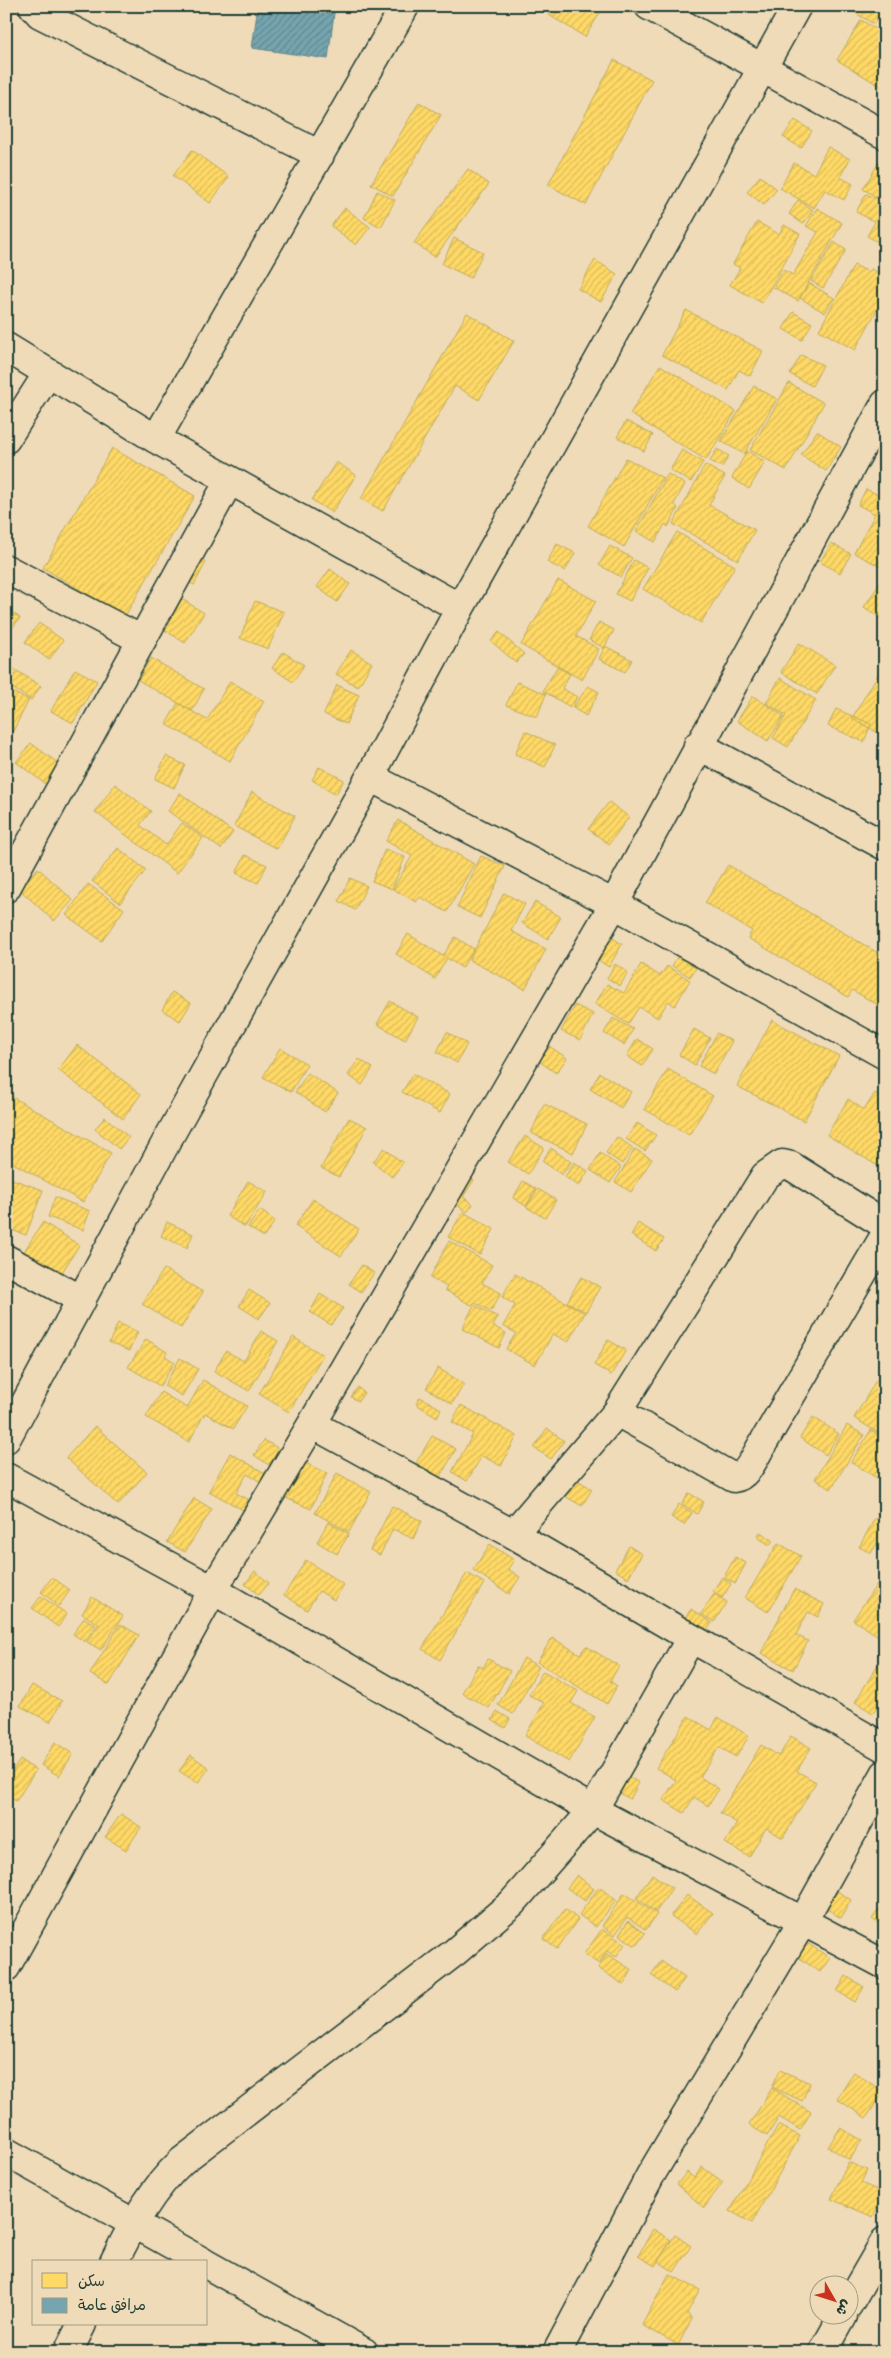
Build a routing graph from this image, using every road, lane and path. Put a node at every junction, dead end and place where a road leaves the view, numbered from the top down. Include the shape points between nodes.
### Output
1 (33, 6) edge
2 (405, 6) edge
3 (649, 6) edge
4 (797, 6) edge
5 (762, 69) junction
6 (885, 135) edge
7 (320, 155) junction
8 (6, 347) edge
9 (48, 373) junction
10 (885, 404) edge
11 (6, 439) edge
12 (156, 439) junction
13 (229, 481) junction
14 (6, 569) edge
15 (460, 608) junction
16 (142, 640) junction
17 (698, 745) junction
18 (370, 777) junction
19 (885, 846) edge
20 (6, 888) edge
21 (614, 904) junction
22 (885, 1055) edge
23 (885, 1225) edge
24 (885, 1236) edge
25 (6, 1259) edge
26 (82, 1300) junction
27 (617, 1412) junction
28 (312, 1424) junction
29 (6, 1439) edge
30 (6, 1478) edge
31 (513, 1534) junction
32 (212, 1590) junction
33 (691, 1638) junction
34 (885, 1748) edge
35 (885, 1774) edge
36 (593, 1810) junction
37 (803, 1921) junction
38 (885, 1965) edge
39 (6, 1967) edge
40 (6, 2152) edge
41 (134, 2223) junction
42 (885, 2241) edge
43 (115, 2260) edge
44 (199, 2260) edge
45 (208, 2265) edge
46 (858, 2288) edge
47 (81, 2326) edge
48 (837, 2326) edge
49 (350, 2348) edge
50 (68, 2352) edge
51 (557, 2352) edge
52 (823, 2352) edge

1 - 7 street via 40,14
2 - 7 street
3 - 5 street
4 - 5 street
5 - 6 street
5 - 15 street
7 - 12 street
8 - 9 street
9 - 11 street
9 - 12 street
10 - 17 street
12 - 13 street
13 - 15 street
13 - 16 street
14 - 16 street
15 - 18 street
16 - 20 street
17 - 19 street
17 - 21 street
18 - 21 street
18 - 26 street
21 - 22 street
21 - 28 street
23 - 27 street via 791,1166 782,1164 773,1168
24 - 27 street via 744,1474 734,1478
25 - 26 street
26 - 29 street
27 - 31 street
28 - 31 street
28 - 32 street
30 - 32 street
31 - 33 street
32 - 36 street
32 - 39 street
33 - 34 street
33 - 36 street
35 - 37 street
36 - 37 street
36 - 41 street via 492,1922 182,2161 159,2185
37 - 38 street
37 - 51 street via 650,2176
40 - 41 street
41 - 43 street
41 - 44 street
42 - 46 street
45 - 49 street
47 - 50 street
48 - 52 street

